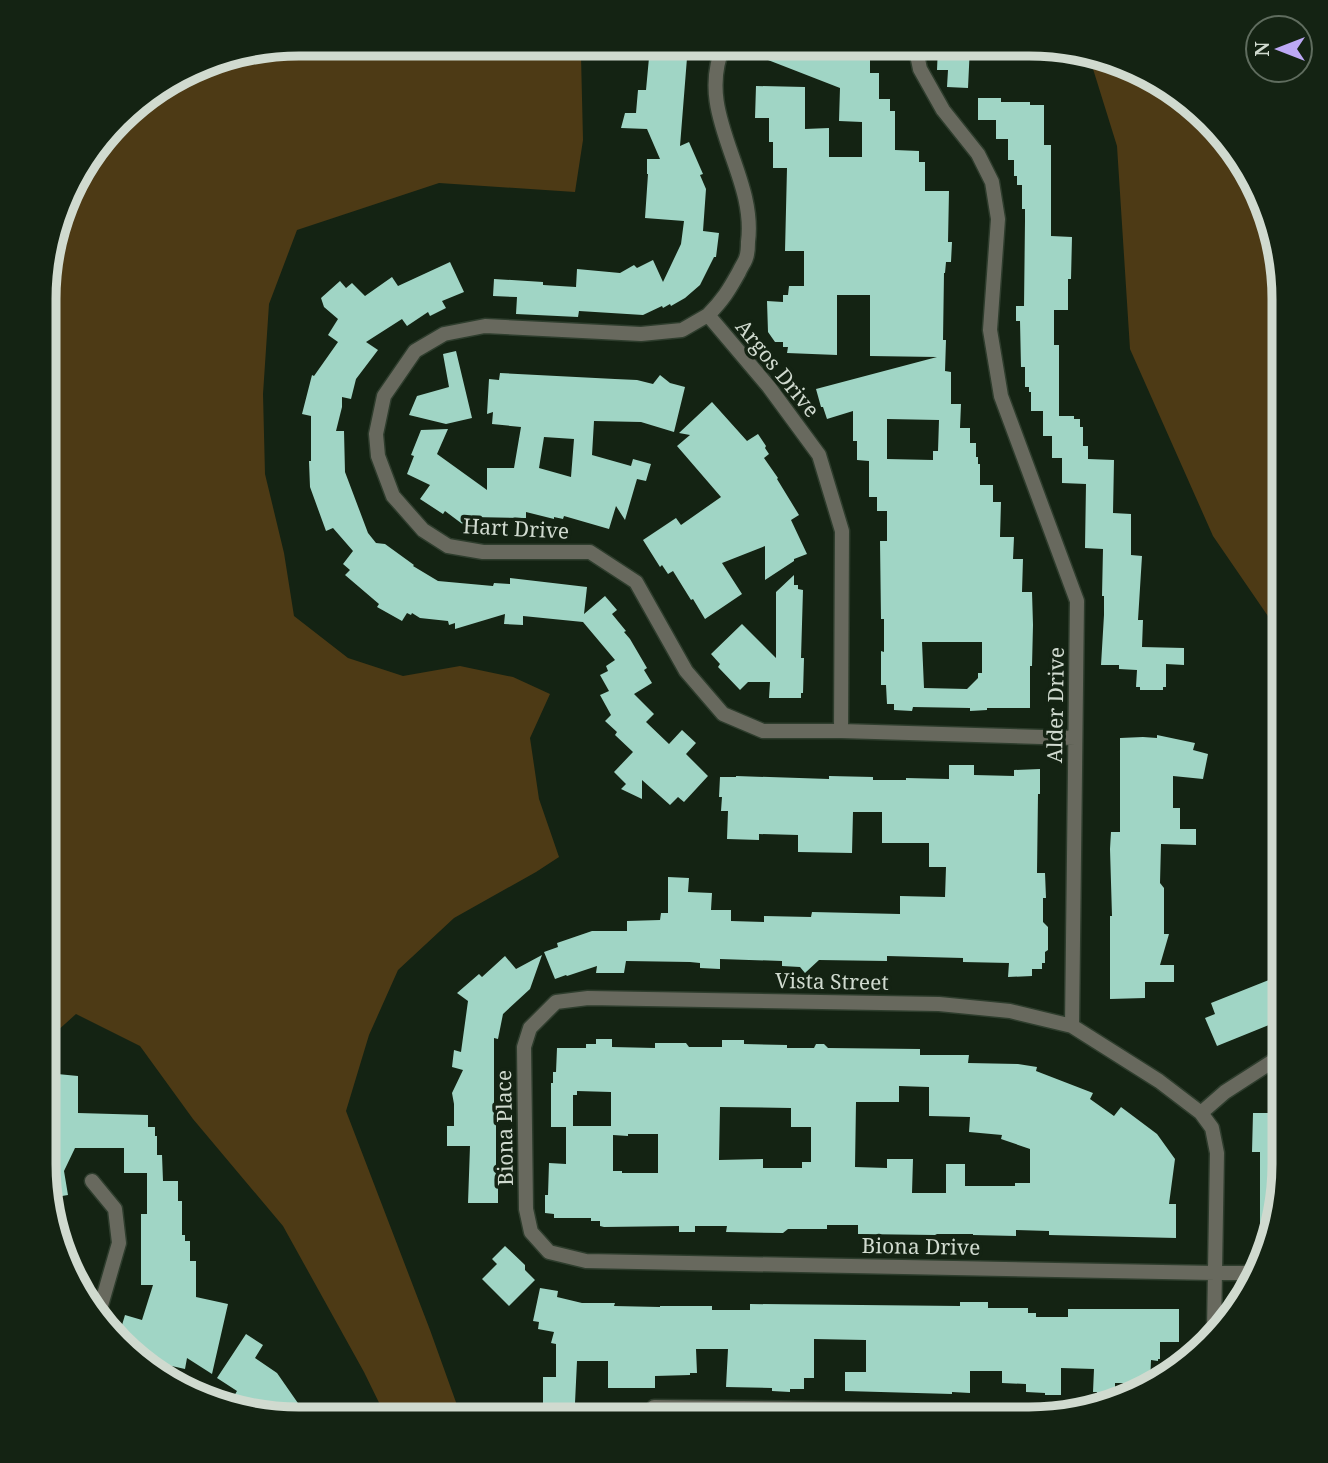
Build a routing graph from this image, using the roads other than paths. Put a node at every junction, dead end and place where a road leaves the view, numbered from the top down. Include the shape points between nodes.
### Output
1 (720, 56) edge
2 (917, 56) edge
3 (708, 315) junction
4 (841, 731) junction
5 (1075, 738) junction
6 (588, 998) joint
7 (1072, 1026) junction
8 (1271, 1062) edge
9 (1201, 1113) junction
10 (92, 1181) dead end
11 (586, 1261) joint
12 (1215, 1273) junction
13 (1245, 1273) edge
14 (101, 1305) edge
15 (1214, 1321) edge

1 - 3 street, Argos Drive via 715,78 719,117 746,198 750,228 746,257 725,298
2 - 5 street, Alder Drive via 943,110 978,154 992,182 998,219 990,330 1001,396 1077,601
3 - 4 street, Argos Drive via 819,455 842,531
3 - 4 street, Hart Drive via 682,330 641,334 485,326 444,334 415,351 384,396 377,456 393,496 423,530 448,545 484,552 590,552 636,582 686,671 723,714 762,731
4 - 5 street, Hart Drive
5 - 7 street, Alder Drive
6 - 7 street, Vista Street via 939,1004 1010,1011
6 - 11 street, Biona Place via 556,1002 530,1028 524,1047 526,1209 531,1232 549,1252
7 - 9 street via 1159,1080
8 - 9 street
9 - 12 street via 1212,1128 1217,1153
10 - 14 street via 115,1209 119,1243
11 - 12 street, Biona Drive
12 - 13 street, Biona Drive
12 - 15 street

